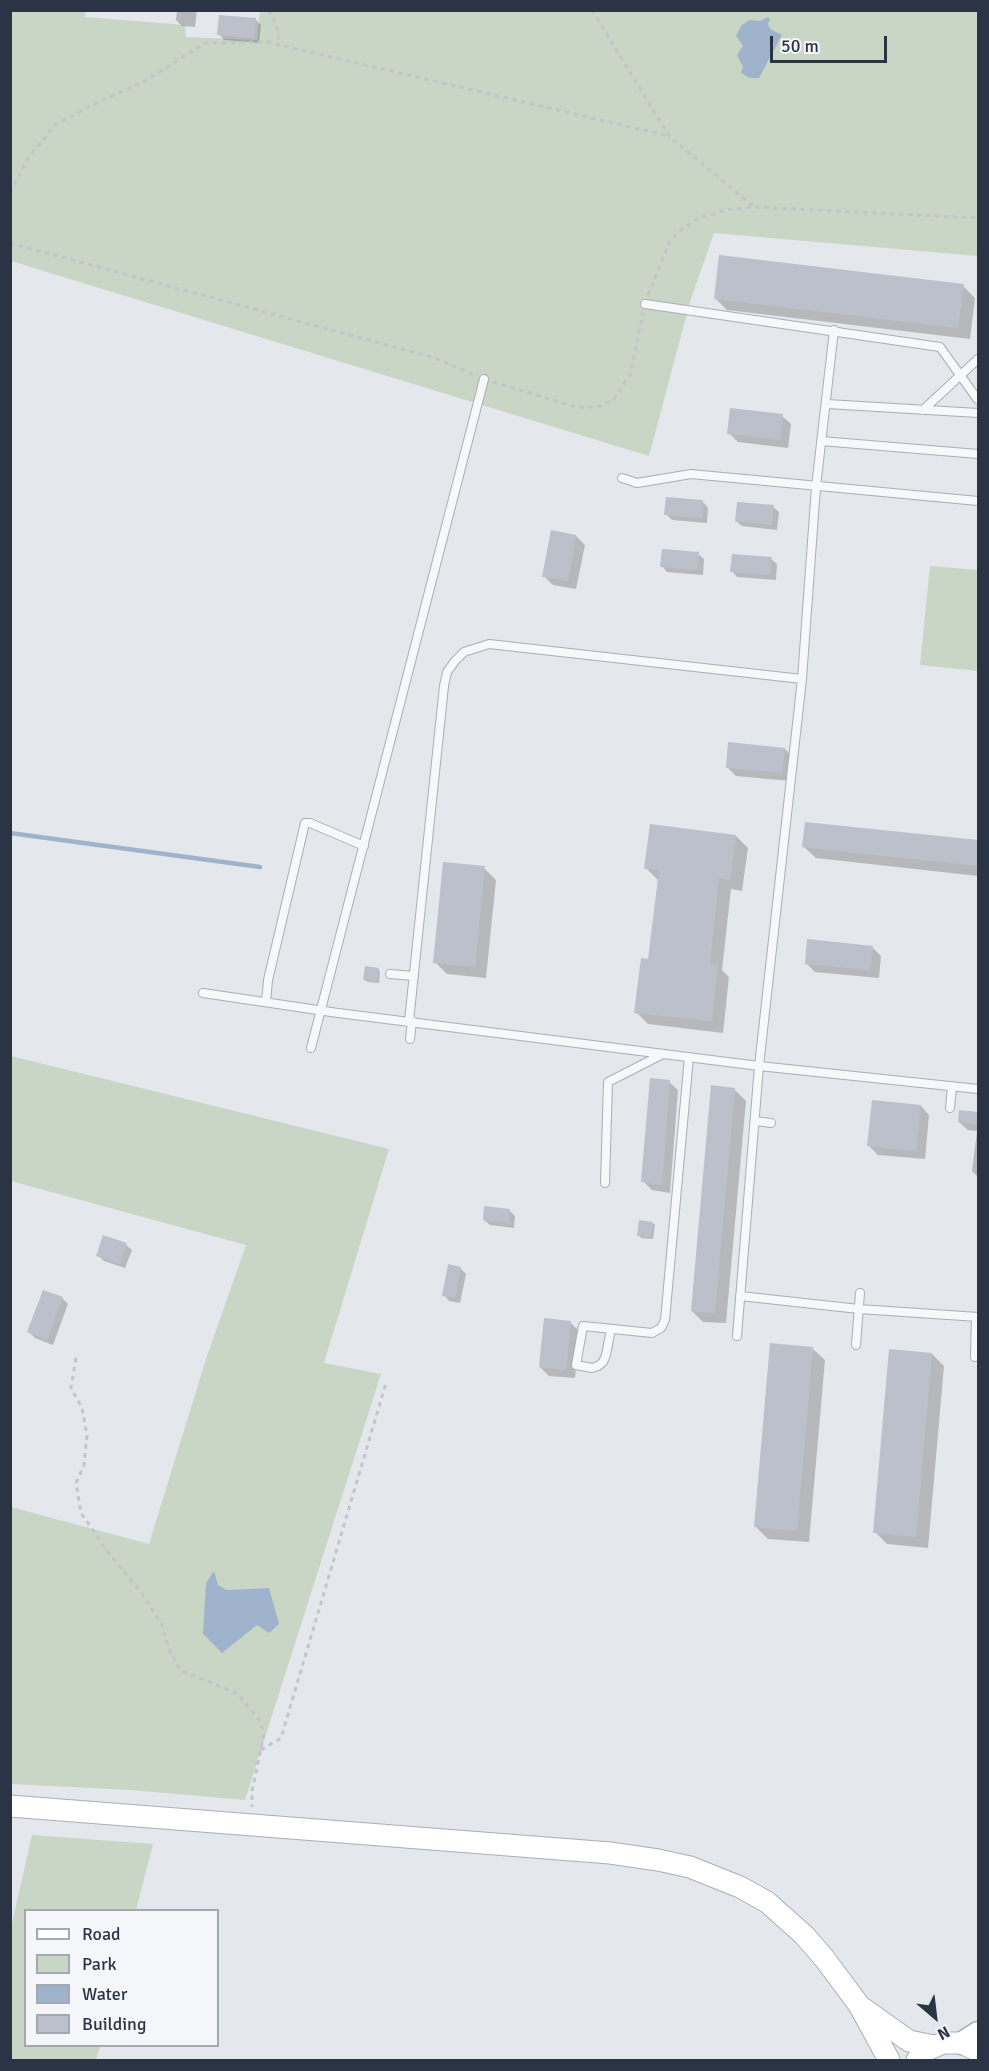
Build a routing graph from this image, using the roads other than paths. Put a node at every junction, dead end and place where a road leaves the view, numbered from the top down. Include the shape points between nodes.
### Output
1 (645, 304) road end
2 (834, 330) junction
3 (978, 359) edge
4 (961, 375) junction
5 (484, 379) road end
6 (978, 400) edge
7 (826, 404) junction
8 (923, 410) junction
9 (978, 413) edge
10 (821, 441) junction
11 (978, 454) edge
12 (622, 478) dead end
13 (816, 487) junction
14 (978, 501) edge
15 (802, 680) junction
16 (364, 846) junction
17 (390, 974) dead end
18 (414, 976) junction
19 (203, 993) dead end
20 (266, 1002) junction
21 (321, 1010) junction
22 (411, 1021) junction
23 (410, 1039) dead end
24 (311, 1048) dead end
25 (663, 1054) junction
26 (689, 1057) junction
27 (759, 1066) junction
28 (952, 1086) junction
29 (978, 1089) edge
30 (950, 1108) dead end
31 (755, 1121) junction
32 (771, 1123) dead end
33 (605, 1183) dead end
34 (860, 1293) dead end
35 (740, 1296) junction
36 (859, 1309) junction
37 (977, 1317) edge
38 (611, 1329) junction
39 (737, 1336) dead end
40 (856, 1344) dead end
41 (975, 1357) dead end
42 (10, 1806) edge
43 (859, 2005) junction
44 (973, 2042) edge
45 (934, 2046) junction
46 (889, 2061) edge
47 (916, 2061) edge

1 - 2 lane
2 - 4 lane via 940,346
2 - 7 lane
3 - 4 lane
4 - 6 lane
4 - 8 lane
5 - 16 lane
7 - 8 lane
7 - 10 lane
8 - 9 lane
10 - 11 lane
10 - 13 lane
12 - 13 lane via 637,483 691,474
13 - 14 lane
13 - 15 lane
15 - 18 lane via 489,644 464,652 447,672 444,686
15 - 27 lane
16 - 20 lane via 305,823
16 - 21 lane
17 - 18 lane
18 - 22 lane
19 - 20 lane
20 - 21 lane
21 - 22 lane
21 - 24 lane
22 - 23 lane
22 - 25 lane
25 - 26 lane
25 - 33 lane via 608,1082
26 - 27 lane
26 - 38 lane via 665,1320 662,1328 652,1333
27 - 28 lane
27 - 31 lane
28 - 29 lane
28 - 30 lane
31 - 32 lane
31 - 35 lane
34 - 36 lane
35 - 36 lane
35 - 39 lane
36 - 37 lane
36 - 40 lane
37 - 41 lane
38 - 38 lane via 603,1362 592,1368 576,1365 583,1326
42 - 43 street via 610,1853 690,1867 767,1902 824,1958
43 - 45 street via 909,2041
43 - 46 street
44 - 45 street
45 - 47 street

